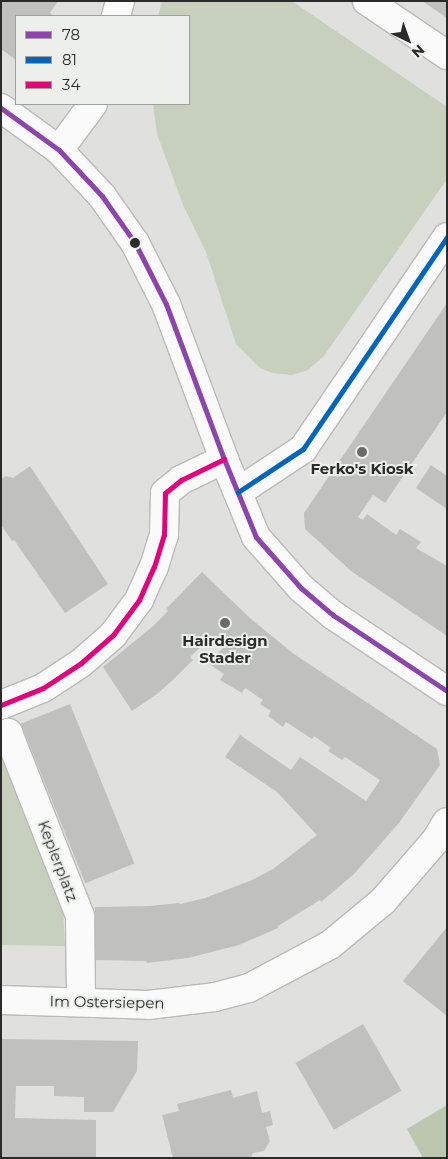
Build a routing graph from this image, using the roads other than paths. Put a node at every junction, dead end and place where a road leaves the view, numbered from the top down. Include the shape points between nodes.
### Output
1 (120, 1) edge
2 (367, 1) edge
3 (116, 15) edge
4 (447, 55) edge
5 (92, 105) edge
6 (1, 108) edge
7 (59, 150) junction
8 (447, 237) edge
9 (224, 459) junction
10 (238, 492) junction
11 (447, 690) edge
12 (1, 705) edge
13 (1, 736) edge
14 (447, 822) edge
15 (1, 1000) edge
16 (81, 1002) junction

1 - 3 street
2 - 4 street
5 - 7 street
6 - 7 street
7 - 9 street via 102,196 135,243 166,304
8 - 10 street via 303,448
9 - 10 street
9 - 12 street via 181,480 165,493 164,535 154,567 139,600 113,635 81,663 43,688
10 - 11 street via 256,536 301,588
13 - 16 street, Keplerplatz via 8,733 80,916
14 - 16 street, Im Ostersiepen via 436,840 383,901 330,945 249,988 215,997 148,1005
15 - 16 street, Im Ostersiepen

